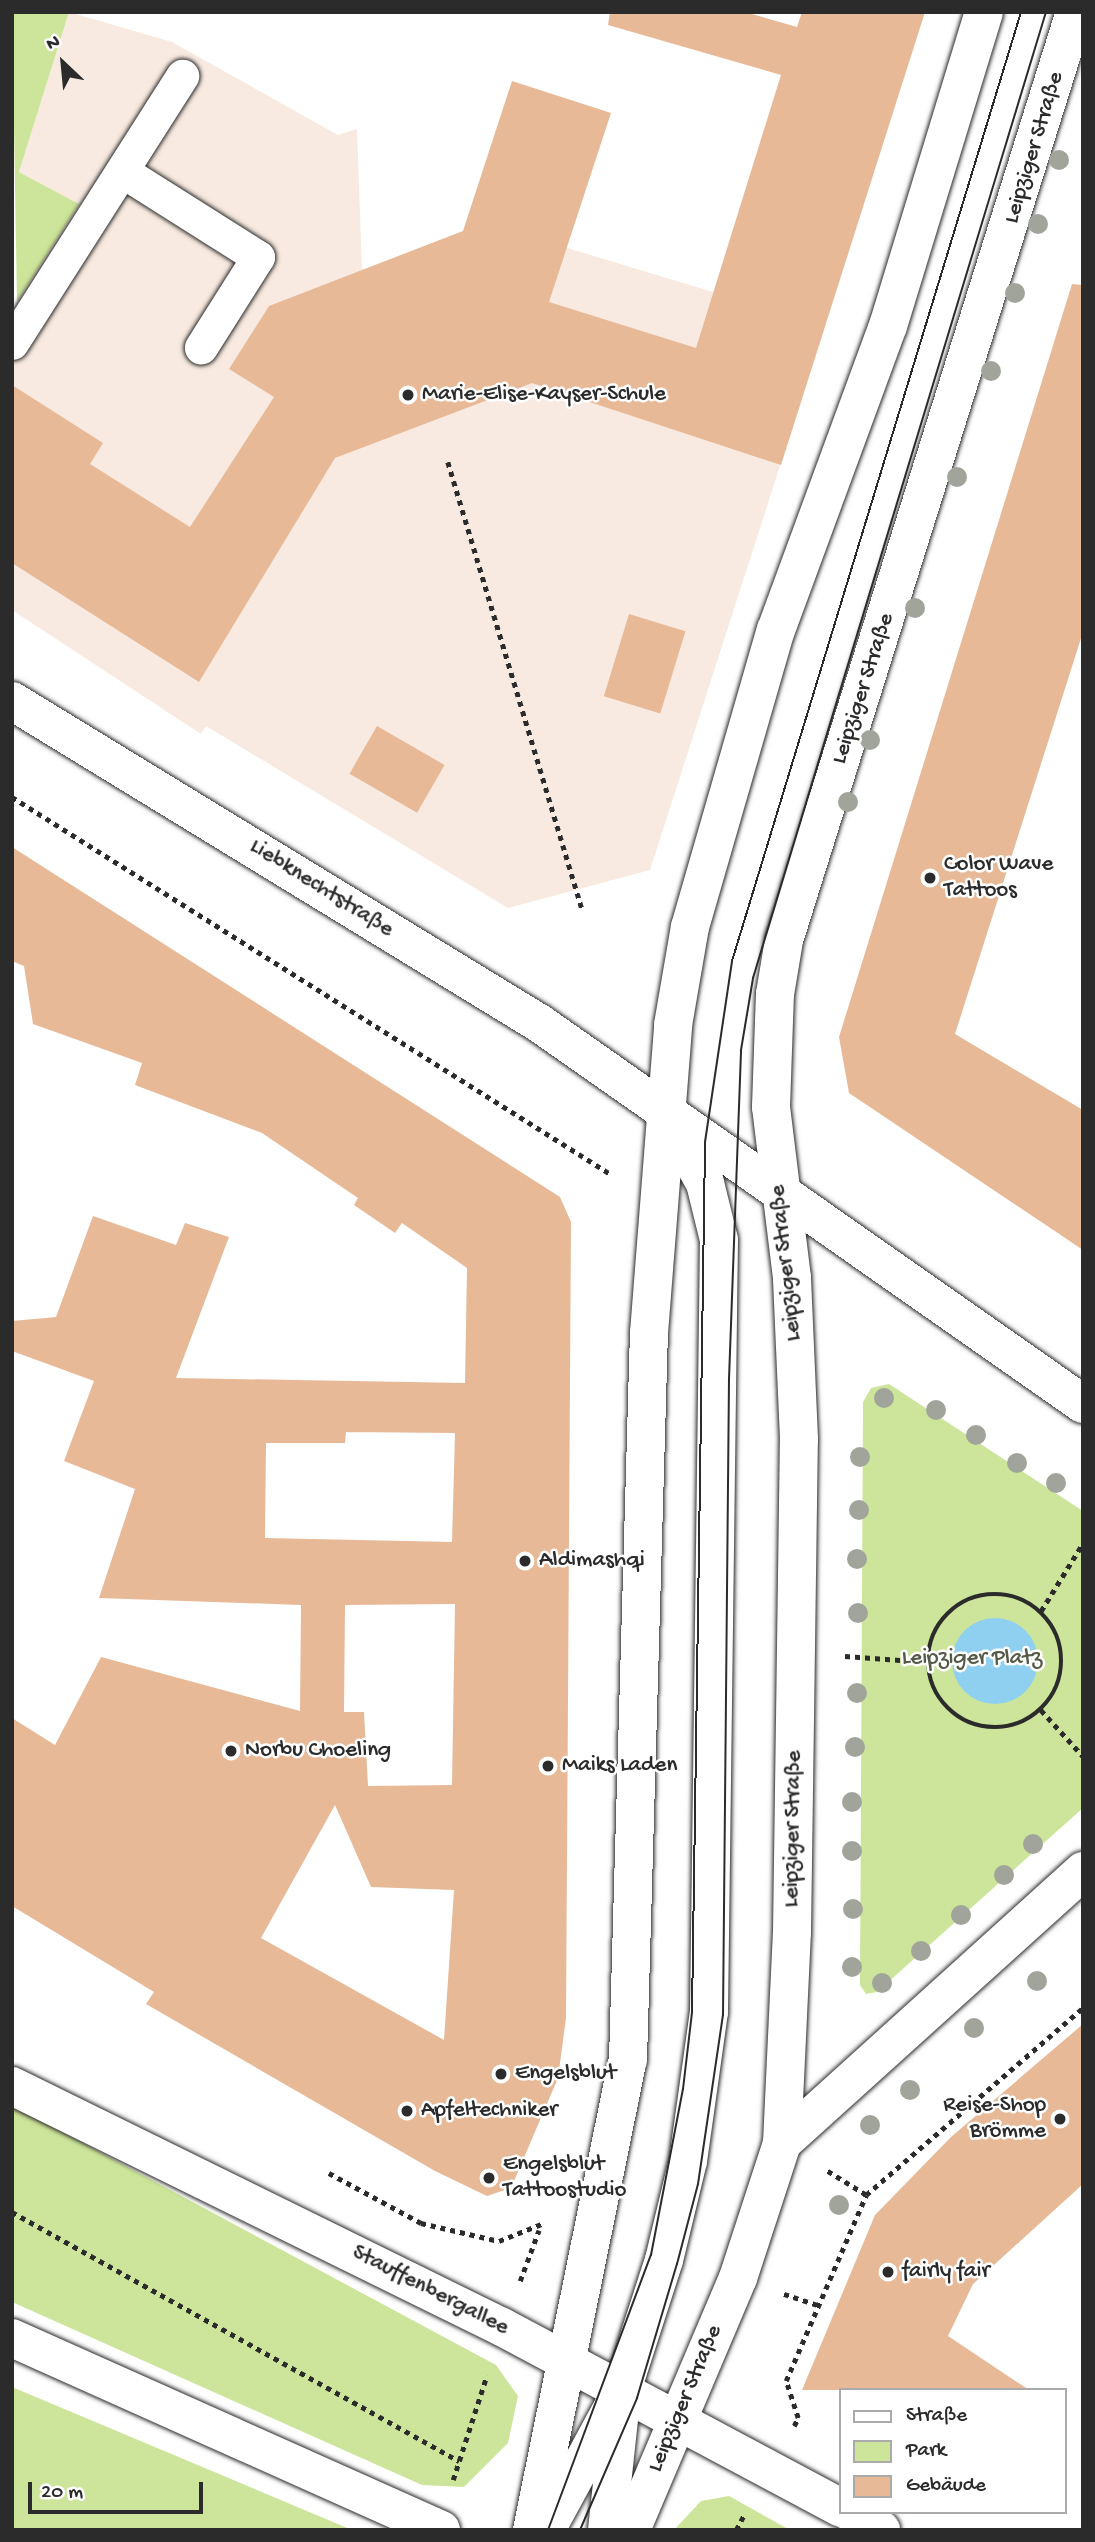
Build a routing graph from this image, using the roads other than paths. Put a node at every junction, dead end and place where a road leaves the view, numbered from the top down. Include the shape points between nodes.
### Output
1 (984, 12) edge
2 (1075, 12) edge
3 (182, 76) dead end
4 (122, 171) junction
5 (12, 343) edge
6 (201, 347) dead end
7 (12, 701) edge
8 (664, 1112) junction
9 (781, 1195) junction
10 (1083, 1404) edge
11 (1083, 1871) edge
12 (12, 2086) edge
13 (782, 2143) junction
14 (12, 2338) edge
15 (568, 2362) junction
16 (622, 2390) junction
17 (679, 2420) junction
18 (839, 2507) edge
19 (853, 2514) edge
20 (441, 2530) edge
21 (532, 2530) edge
22 (546, 2530) edge
23 (607, 2530) edge
24 (631, 2530) edge
25 (881, 2530) edge

1 - 8 main road via 888,326 776,630 704,874 673,1025
2 - 9 main road, Leipziger Straße via 784,940 775,995 771,1107
3 - 4 lane
4 - 5 lane
4 - 6 lane via 258,257
7 - 8 main road, Liebknechtstraße via 528,1016
8 - 9 main road
8 - 15 main road via 649,1333 628,2060
8 - 16 main road via 687,1142 705,1183 719,1240 709,2012 688,2161
9 - 10 main road
9 - 13 main road, Leipziger Straße via 799,1412 797,1653
11 - 13 main road
12 - 15 main road, Stauffenbergallee
13 - 17 main road, Leipziger Straße via 759,2223
14 - 20 main road
15 - 16 main road, Stauffenbergallee
15 - 21 main road
16 - 17 main road, Stauffenbergallee
16 - 22 main road
16 - 23 main road
17 - 18 main road, Stauffenbergallee
17 - 24 main road, Leipziger Straße
19 - 25 main road

